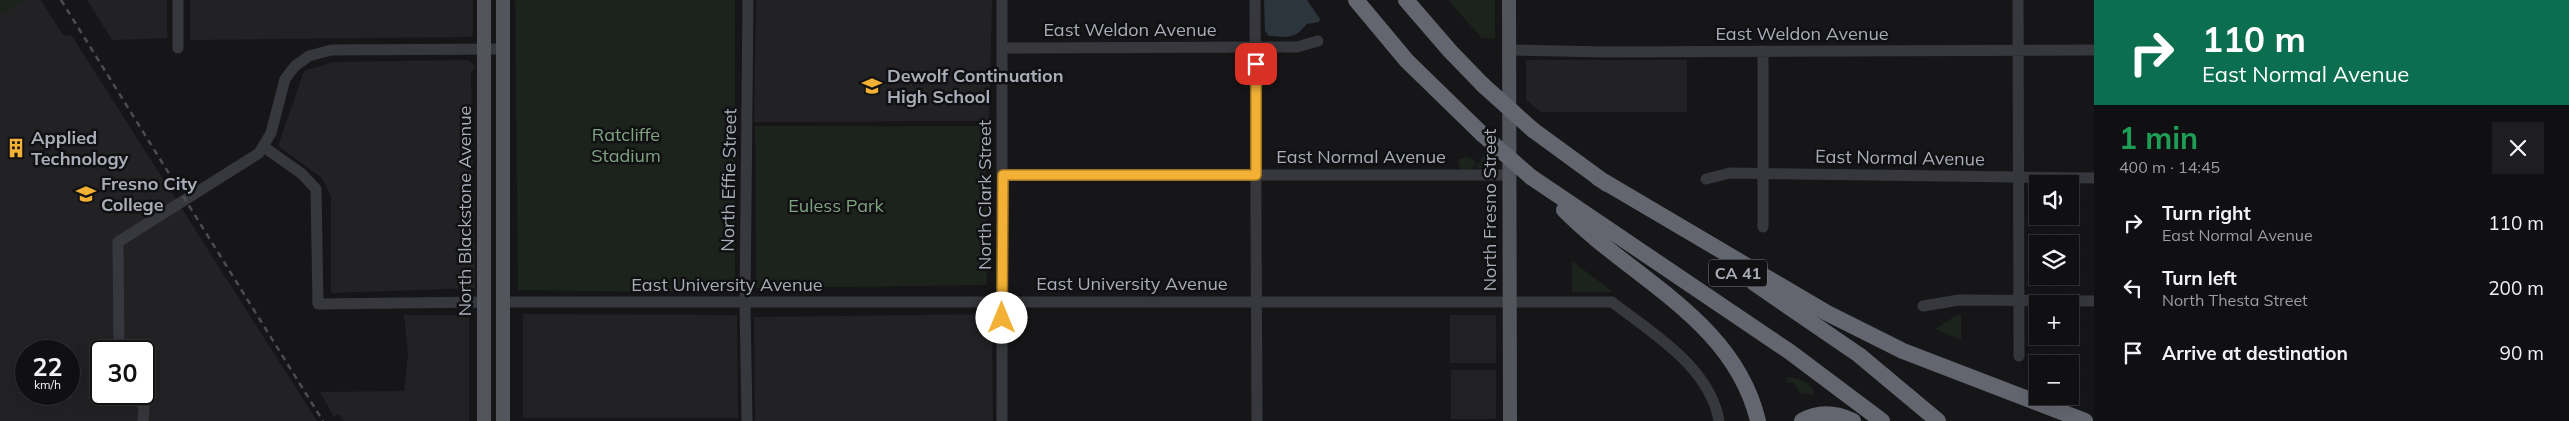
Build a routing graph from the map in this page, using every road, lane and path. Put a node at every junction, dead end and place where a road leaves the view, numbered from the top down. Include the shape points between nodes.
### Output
1 (178, 0) edge
2 (484, 0) edge
3 (748, 0) edge
4 (1002, 0) edge
5 (1255, 0) edge
6 (1356, 0) edge
7 (1406, 0) edge
8 (1509, 0) edge
9 (2018, 0) edge
10 (502, 4) edge
11 (1318, 41) dead end
12 (178, 48) dead end
13 (1002, 48) junction
14 (1256, 48) junction
15 (484, 49) junction
16 (503, 49) junction
17 (1510, 50) junction
18 (2018, 50) junction
19 (2094, 50) edge
20 (1763, 51) junction
21 (264, 147) junction
22 (1763, 174) junction
23 (1003, 175) junction
24 (1256, 175) junction
25 (1509, 175) junction
26 (1531, 177) junction
27 (2019, 177) junction
28 (1598, 178) junction
29 (2094, 178) edge
30 (1706, 179) dead end
31 (1763, 227) dead end
32 (484, 235) junction
33 (1256, 301) junction
34 (2019, 301) junction
35 (2094, 301) edge
36 (484, 302) junction
37 (503, 302) junction
38 (745, 302) junction
39 (1002, 302) junction
40 (1509, 302) junction
41 (1923, 306) dead end
42 (484, 327) junction
43 (119, 340) edge
44 (2018, 356) dead end
45 (503, 401) junction
46 (142, 405) edge
47 (143, 421) edge
48 (484, 421) edge
49 (494, 421) edge
50 (503, 421) edge
51 (746, 421) edge
52 (1002, 421) edge
53 (1257, 421) edge
54 (1510, 421) edge
55 (1719, 421) edge
56 (1758, 421) edge
57 (1802, 421) edge
58 (1853, 421) edge
59 (1882, 421) edge
60 (1938, 421) edge
61 (2085, 421) edge

1 - 12 street
2 - 15 main road, North Blackstone Avenue
3 - 38 street, North Effie Street
4 - 13 street, North Clark Street
5 - 14 street
6 - 26 highway, CA 41, bridge via 1407,61
7 - 28 highway, CA 41, bridge via 1483,85 1533,130
8 - 17 main road, North Fresno Street
9 - 18 street
10 - 16 main road
11 - 14 street, East Weldon Avenue via 1297,47
13 - 14 street, East Weldon Avenue
13 - 23 street, North Clark Street
14 - 24 street
15 - 16 street
15 - 21 street via 332,50 314,54 299,62 284,83 271,133
15 - 32 main road, North Blackstone Avenue
16 - 37 main road
17 - 20 street, East Weldon Avenue
17 - 25 main road, North Fresno Street
18 - 19 street, East Weldon Avenue
18 - 20 street, East Weldon Avenue
18 - 27 street
20 - 22 street
21 - 36 street via 302,174 316,189 318,304
21 - 43 street via 252,159 118,242
22 - 27 street, East Normal Avenue
22 - 30 street, East Normal Avenue via 1730,173
22 - 31 street
23 - 24 street, East Normal Avenue
23 - 39 street, North Clark Street
24 - 25 street, East Normal Avenue
24 - 33 street
25 - 40 main road, North Fresno Street
26 - 56 highway via 1571,217 1709,332 1740,371
26 - 59 highway, CA 41 via 1790,352
27 - 29 street, East Normal Avenue
27 - 34 street
28 - 60 highway, CA 41 via 1858,355
28 - 61 highway via 1826,314 1903,351
32 - 36 main road, North Blackstone Avenue
32 - 37 main road via 493,257 494,289
33 - 39 street, East University Avenue
33 - 40 street, East University Avenue
33 - 53 street
34 - 35 street
34 - 41 street via 1959,300
34 - 44 street
36 - 42 main road, North Blackstone Avenue
36 - 45 main road via 492,310 494,351
37 - 38 street, East University Avenue
37 - 45 main road
38 - 39 street, East University Avenue
38 - 51 street, North Effie Street
39 - 52 street, North Clark Street
40 - 54 main road, North Fresno Street
40 - 55 street, East University Avenue via 1612,302 1686,362 1712,399
42 - 48 main road, North Blackstone Avenue
42 - 49 main road
45 - 50 main road
46 - 47 street
57 - 58 highway via 1824,414

